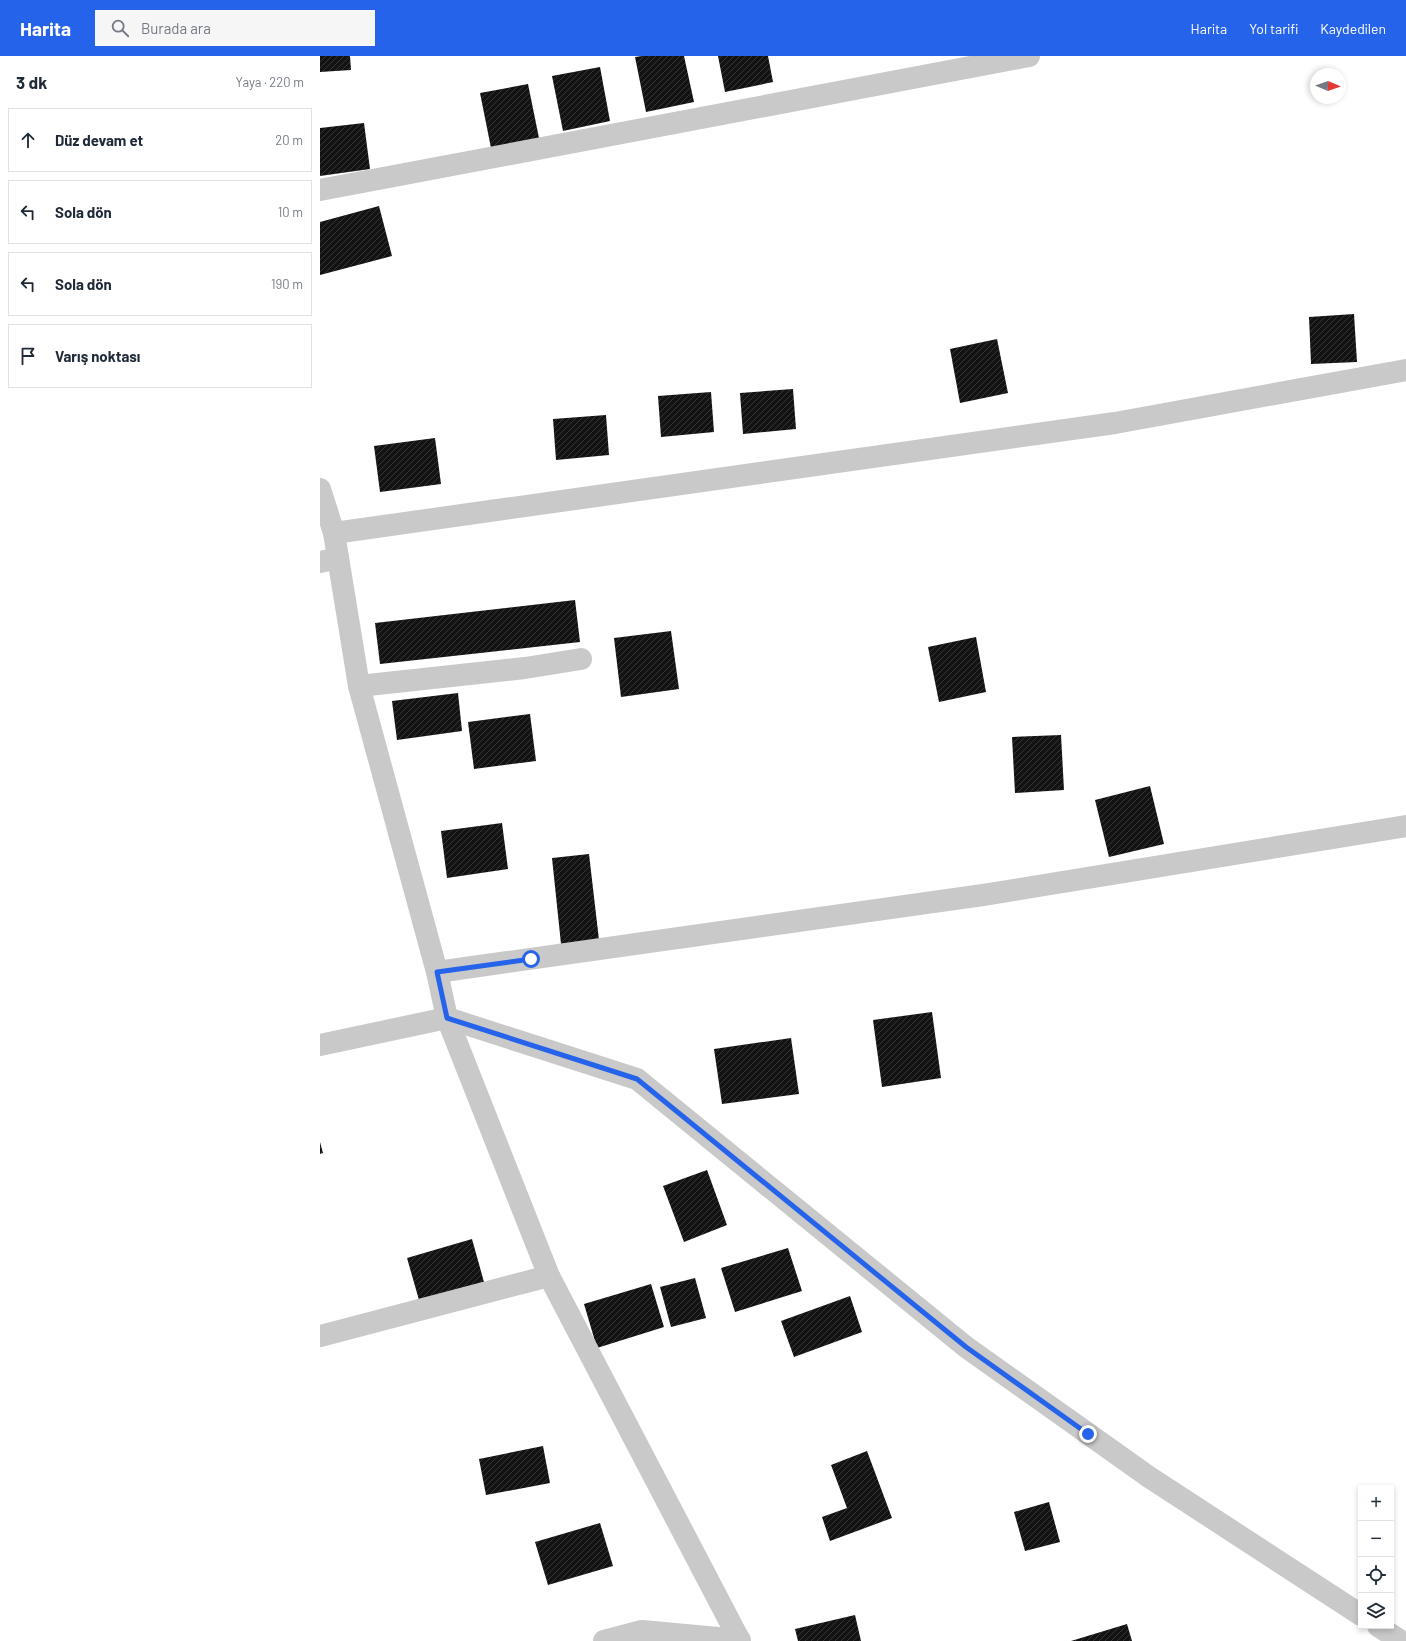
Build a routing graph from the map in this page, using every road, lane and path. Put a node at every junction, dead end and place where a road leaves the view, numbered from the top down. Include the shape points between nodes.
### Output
1 (1029, 56) edge
2 (320, 190) edge
3 (1406, 370) edge
4 (320, 489) edge
5 (334, 533) junction
6 (329, 560) edge
7 (581, 659) dead end
8 (359, 686) junction
9 (1406, 826) edge
10 (437, 972) junction
11 (447, 1018) junction
12 (320, 1045) edge
13 (549, 1276) junction
14 (320, 1336) edge
15 (1358, 1613) edge
16 (1383, 1629) edge
17 (604, 1641) edge
18 (740, 1641) edge
19 (1401, 1641) edge

1 - 2 street
3 - 5 street via 1115,423
4 - 5 street
5 - 6 street
6 - 8 street
7 - 8 street via 525,668
8 - 10 street
9 - 10 street via 983,895
10 - 11 street
11 - 12 street
11 - 13 street
11 - 15 street via 637,1079 966,1347 1149,1478
13 - 14 street
13 - 18 street
16 - 19 street
17 - 18 street via 642,1631

